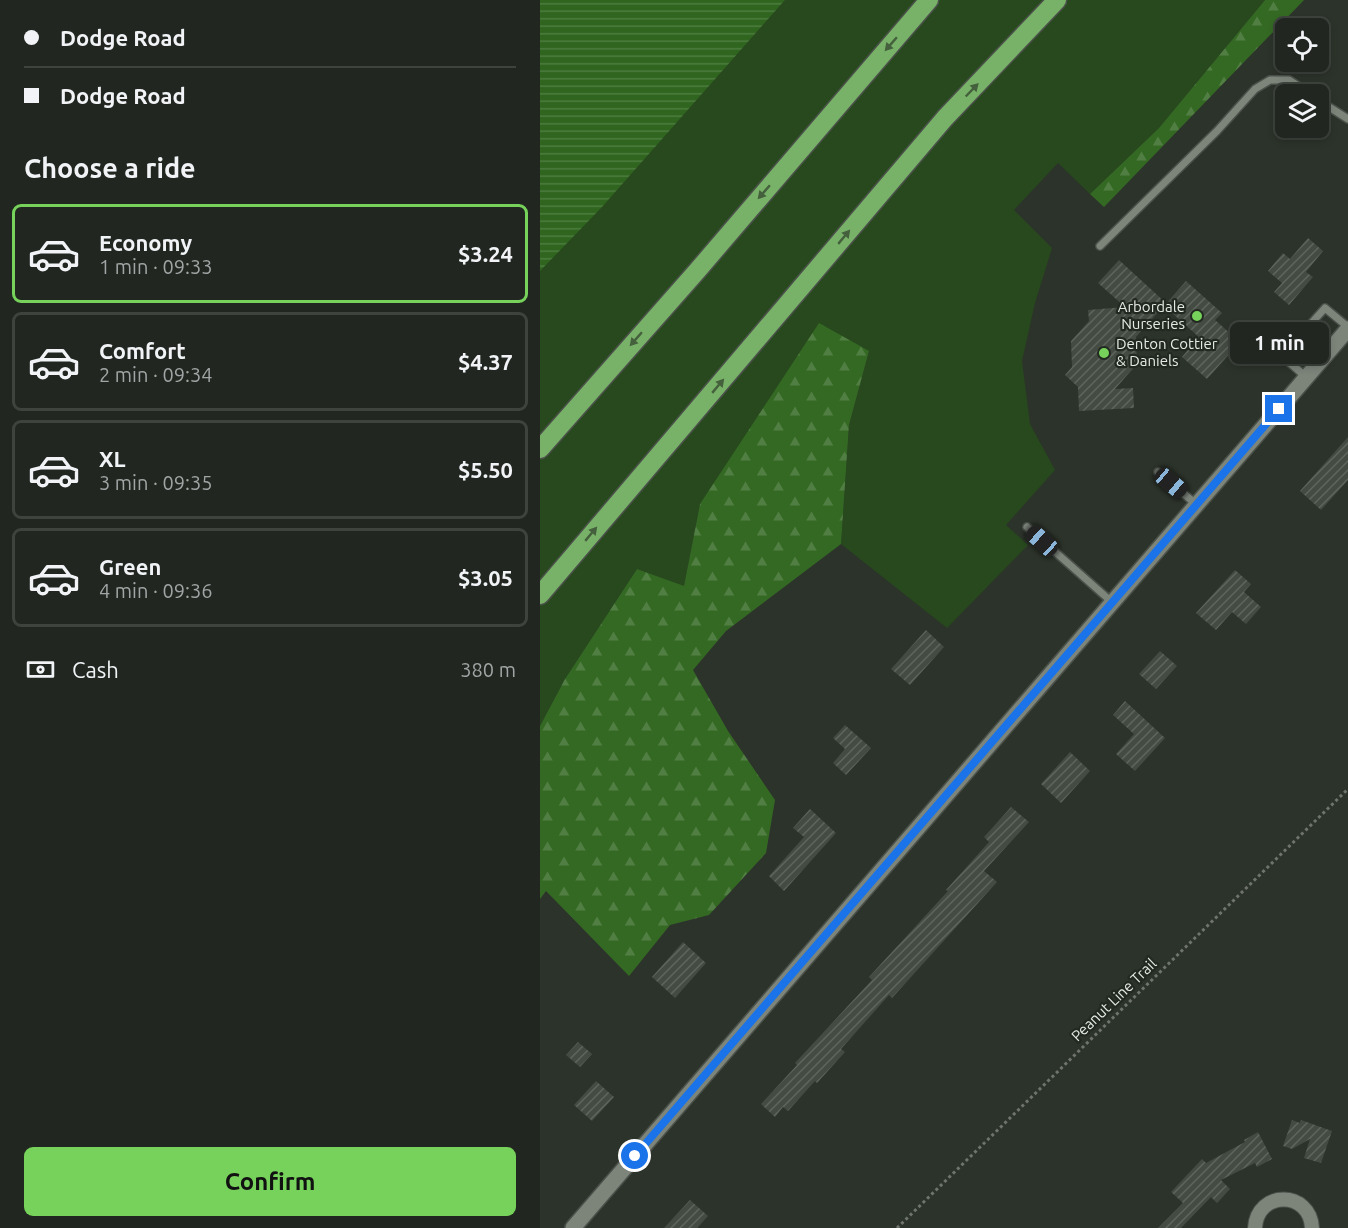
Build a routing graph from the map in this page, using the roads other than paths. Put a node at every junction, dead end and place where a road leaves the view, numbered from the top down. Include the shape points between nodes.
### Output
1 (930, 0) edge
2 (1058, 0) edge
3 (1295, 84) edge
4 (1329, 107) edge
5 (1348, 119) edge
6 (1100, 246) dead end
7 (1348, 328) edge
8 (1267, 350) dead end
9 (1282, 356) junction
10 (1307, 377) junction
11 (544, 442) edge
12 (1158, 472) dead end
13 (1197, 505) junction
14 (1027, 527) dead end
15 (567, 563) junction
16 (540, 595) edge
17 (1113, 603) junction
18 (540, 606) edge
19 (573, 1228) edge
20 (1255, 1228) edge
21 (1312, 1228) edge

1 -> 11 highway
15 -> 2 highway via 945,118
3 - 6 lane via 1289,80 1270,80 1255,89
4 - 5 lane
7 - 9 lane via 1325,308
7 - 10 street
8 - 9 lane
9 - 10 lane
10 - 13 street
12 - 13 lane
13 - 17 street
14 - 17 lane
15 - 16 highway
15 - 18 highway
17 - 19 street
20 - 21 street via 1264,1207 1282,1199 1301,1205 1308,1212

